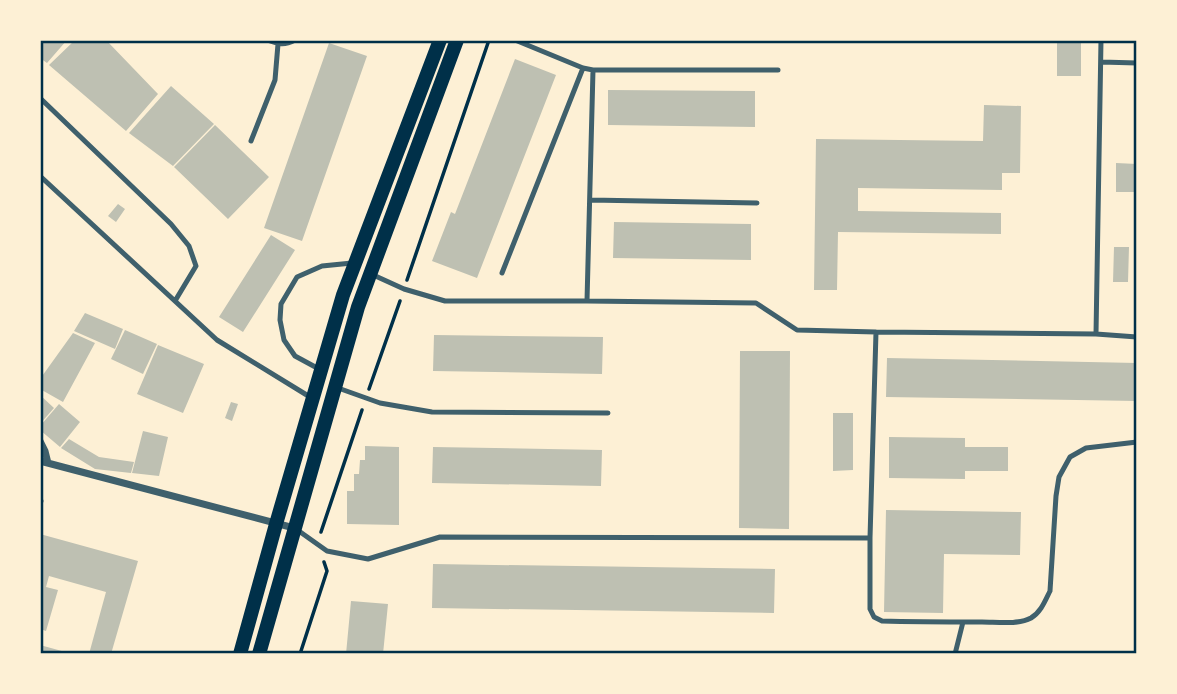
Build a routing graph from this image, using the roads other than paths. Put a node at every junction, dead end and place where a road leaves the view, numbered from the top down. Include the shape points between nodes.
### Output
1 (267, 40) edge
2 (295, 40) edge
3 (440, 40) edge
4 (457, 40) edge
5 (515, 40) edge
6 (1101, 40) edge
7 (278, 44) junction
8 (1101, 62) junction
9 (1137, 62) edge
10 (583, 68) junction
11 (593, 69) junction
12 (778, 69) dead end
13 (40, 97) edge
14 (251, 141) dead end
15 (40, 176) edge
16 (590, 200) junction
17 (757, 203) dead end
18 (355, 263) junction
19 (370, 273) junction
20 (502, 273) dead end
21 (175, 301) junction
22 (587, 301) junction
23 (876, 332) junction
24 (1096, 334) junction
25 (1137, 337) edge
26 (321, 370) junction
27 (335, 386) junction
28 (313, 399) junction
29 (608, 413) dead end
30 (40, 441) edge
31 (1137, 442) edge
32 (44, 462) edge
33 (276, 524) junction
34 (294, 528) junction
35 (870, 538) junction
36 (963, 622) junction
37 (240, 654) edge
38 (259, 654) edge
39 (955, 654) edge

1 - 7 lane
2 - 7 lane
3 - 18 main road
4 - 19 main road
5 - 10 lane
6 - 8 lane
7 - 14 lane via 275,80
8 - 9 lane
8 - 24 lane
10 - 11 lane
10 - 20 lane
11 - 12 lane
11 - 16 lane
13 - 21 lane via 190,246 196,266
15 - 21 lane
16 - 17 lane
16 - 22 lane
18 - 26 main road
18 - 26 lane via 322,266 297,276 281,304 284,341 295,356
19 - 22 lane via 445,301
19 - 27 main road
21 - 28 lane via 217,340
22 - 23 lane via 756,303 797,330
23 - 24 lane
23 - 35 lane
24 - 25 lane
26 - 28 main road
27 - 29 lane via 380,402 432,411
27 - 34 main road
28 - 33 main road
30 - 32 street
31 - 36 lane via 1086,448 1070,457 1059,477 1049,591 1038,612 1021,621
32 - 33 street
33 - 34 street
33 - 37 main road
34 - 35 lane via 327,551 368,559 440,537
34 - 38 main road
35 - 36 lane via 870,610 874,617 882,621
36 - 39 lane

